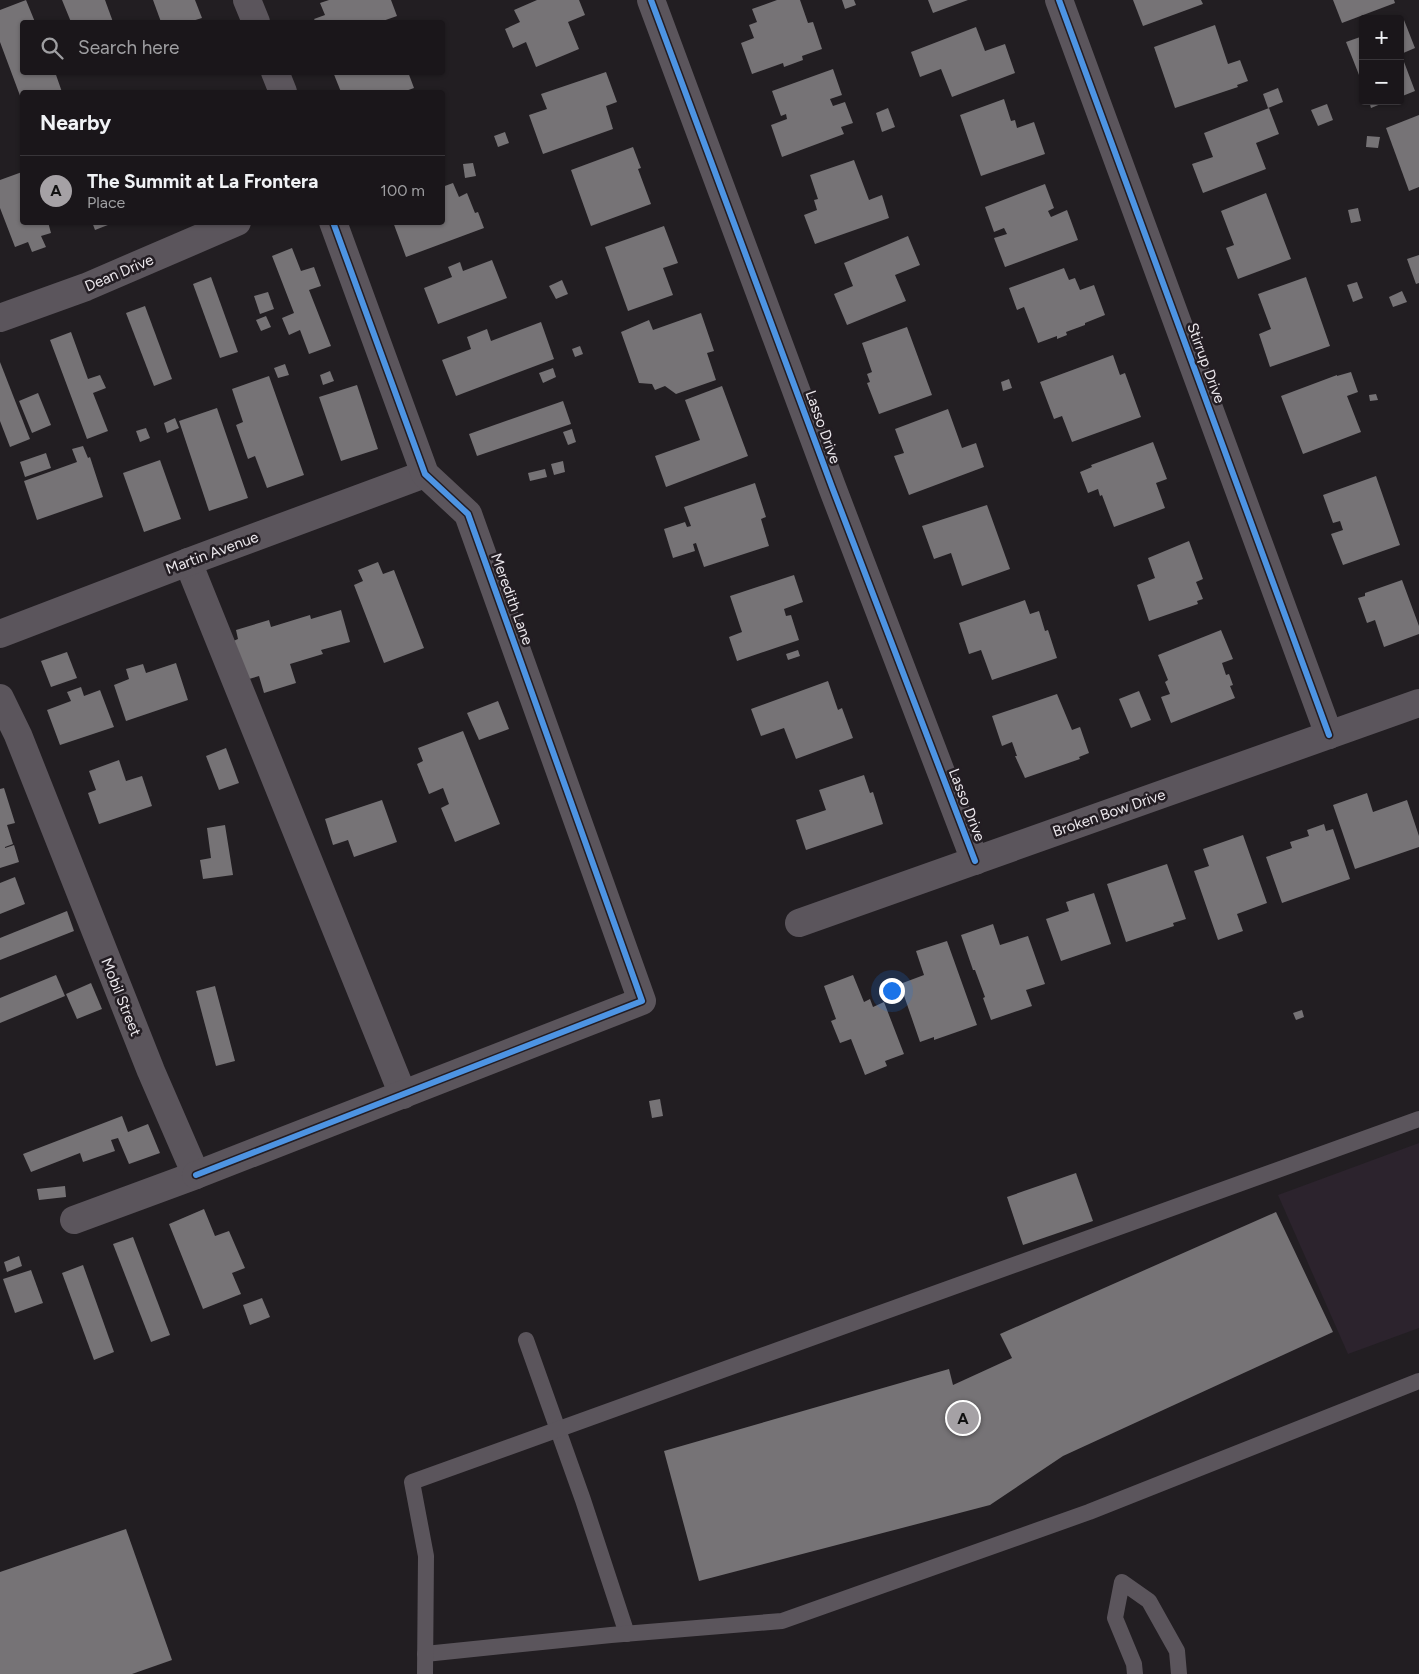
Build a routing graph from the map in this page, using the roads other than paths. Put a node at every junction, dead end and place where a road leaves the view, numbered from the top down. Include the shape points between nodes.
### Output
1 (247, 0) edge
2 (651, 0) edge
3 (1059, 0) edge
4 (255, 20) edge
5 (277, 75) edge
6 (282, 90) edge
7 (230, 225) edge
8 (334, 225) edge
9 (0, 318) edge
10 (425, 474) junction
11 (188, 562) junction
12 (0, 634) edge
13 (0, 698) edge
14 (1419, 703) edge
15 (1329, 736) junction
16 (975, 861) junction
17 (799, 923) dead end
18 (403, 1095) junction
19 (1419, 1119) edge
20 (196, 1175) junction
21 (74, 1220) dead end
22 (526, 1340) dead end
23 (1419, 1381) edge
24 (559, 1430) junction
25 (627, 1634) junction
26 (425, 1654) junction
27 (425, 1674) edge
28 (1135, 1674) edge
29 (1178, 1674) edge

1 - 4 street
2 - 16 street, Lasso Drive
3 - 15 street, Stirrup Drive
5 - 6 street
7 - 9 street, Dean Drive via 86,287
8 - 10 street, Meredith Lane
10 - 11 street, Martin Avenue
10 - 18 street, Meredith Lane via 468,514 642,1001
11 - 12 street, Martin Avenue
11 - 18 street
13 - 20 street, Mobil Street
14 - 15 street, Broken Bow Drive
15 - 16 street, Broken Bow Drive
16 - 17 street, Broken Bow Drive
18 - 20 street
19 - 24 lane
20 - 21 street
22 - 24 lane
23 - 25 lane via 1089,1512 782,1621
24 - 25 lane
24 - 26 lane via 412,1482 426,1556
25 - 26 lane
26 - 27 lane
28 - 29 lane via 1116,1618 1122,1582 1149,1601 1176,1650

